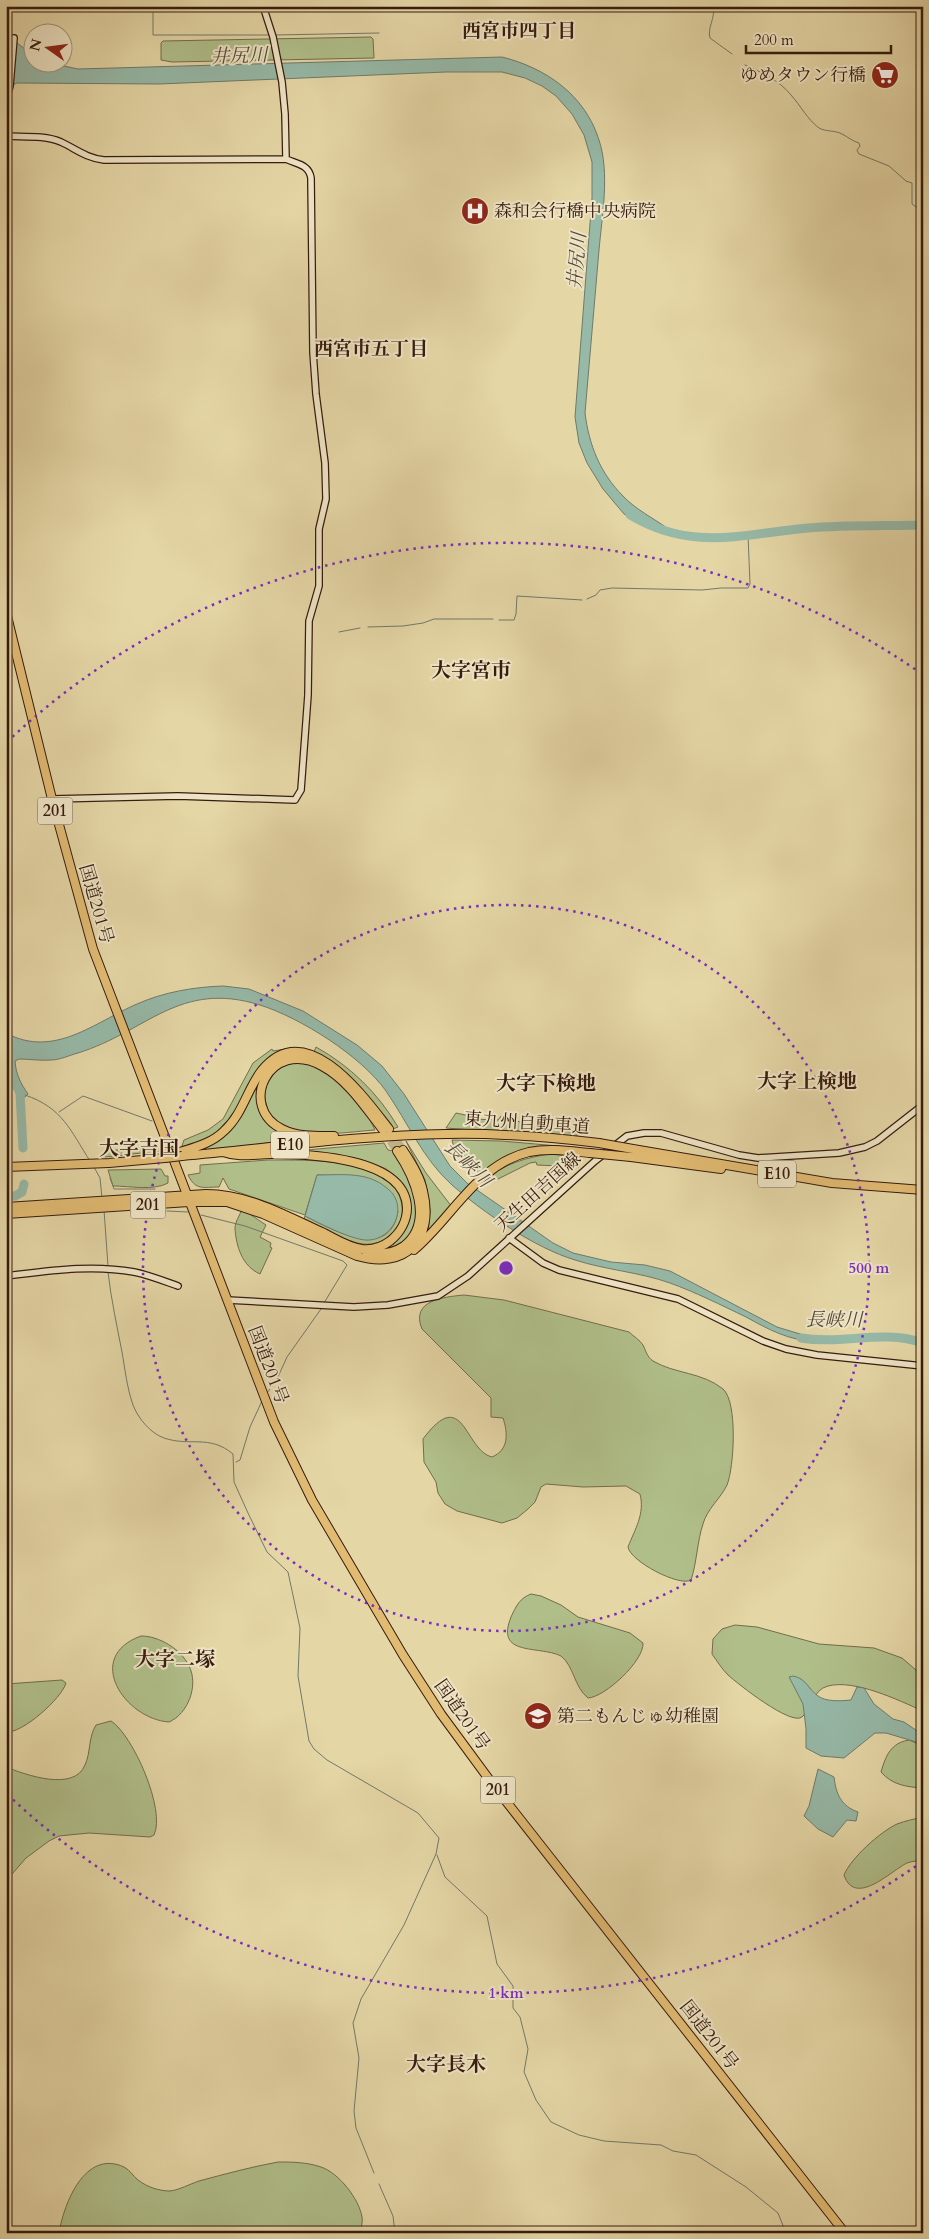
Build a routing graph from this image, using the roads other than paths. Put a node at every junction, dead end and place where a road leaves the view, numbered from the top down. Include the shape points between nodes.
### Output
1 (263, 6) edge
2 (14, 38) dead end
3 (6, 99) edge
4 (6, 136) edge
5 (286, 159) junction
6 (6, 612) edge
7 (52, 799) junction
8 (923, 1105) edge
9 (374, 1137) junction
10 (223, 1152) junction
11 (181, 1154) junction
12 (6, 1167) edge
13 (797, 1178) junction
14 (923, 1190) edge
15 (188, 1199) junction
16 (98, 1205) junction
17 (6, 1207) edge
18 (6, 1214) edge
19 (509, 1238) junction
20 (351, 1246) junction
21 (396, 1258) junction
22 (6, 1276) edge
23 (178, 1286) dead end
24 (227, 1300) junction
25 (923, 1366) edge
26 (845, 2233) edge

1 - 5 street via 282,82
2 - 3 street
4 - 5 street via 50,139 83,155 104,160
5 - 7 street via 305,167 311,178 313,345 326,477 326,499 320,529 319,586 309,621 308,695 301,790 295,800 186,796
6 - 7 highway, 国道201号 / 201
7 - 15 highway, 国道201号 / 201 via 86,927
8 - 19 street, 天生田吉国線 via 877,1141 839,1153 758,1158 661,1133 627,1136
9 - 10 highway, 東九州自動車道 / E10
9 - 11 highway via 310,1136 288,1132 275,1125 265,1114 261,1088 267,1075 280,1063 295,1059 322,1066 349,1088 386,1130 353,1084 334,1067 315,1056 287,1054 263,1070 238,1115 224,1132
9 - 13 highway, 東九州自動車道 / E10, bridge via 449,1134 526,1136 599,1143
10 - 11 highway, 東九州自動車道 / E10
10 - 20 highway via 235,1157 288,1155 349,1161 378,1170 395,1181 407,1205 407,1215 400,1230 392,1240 376,1248
11 - 12 highway, 東九州自動車道 / E10, bridge via 77,1165
13 - 14 highway, 東九州自動車道 / E10
13 - 21 highway, bridge via 590,1152 551,1150 528,1153 498,1165 421,1244
15 - 16 highway, 201
15 - 20 highway via 218,1194 239,1197
15 - 21 highway via 237,1204 357,1256 382,1261
15 - 24 highway, 国道201号 / 201
16 - 17 highway, 201
16 - 18 highway, 201
19 - 24 street, 天生田吉国線 via 468,1276 438,1296 425,1299 354,1307
19 - 25 street via 543,1263 559,1270 678,1300 786,1349
20 - 21 highway via 376,1254 390,1253 408,1242 417,1227 420,1208 415,1185 400,1150 412,1164 423,1191 425,1219 416,1242
22 - 23 street via 76,1268 101,1269 135,1272
24 - 26 highway, 国道201号 / 201 via 290,1457 403,1655 442,1714 494,1786

